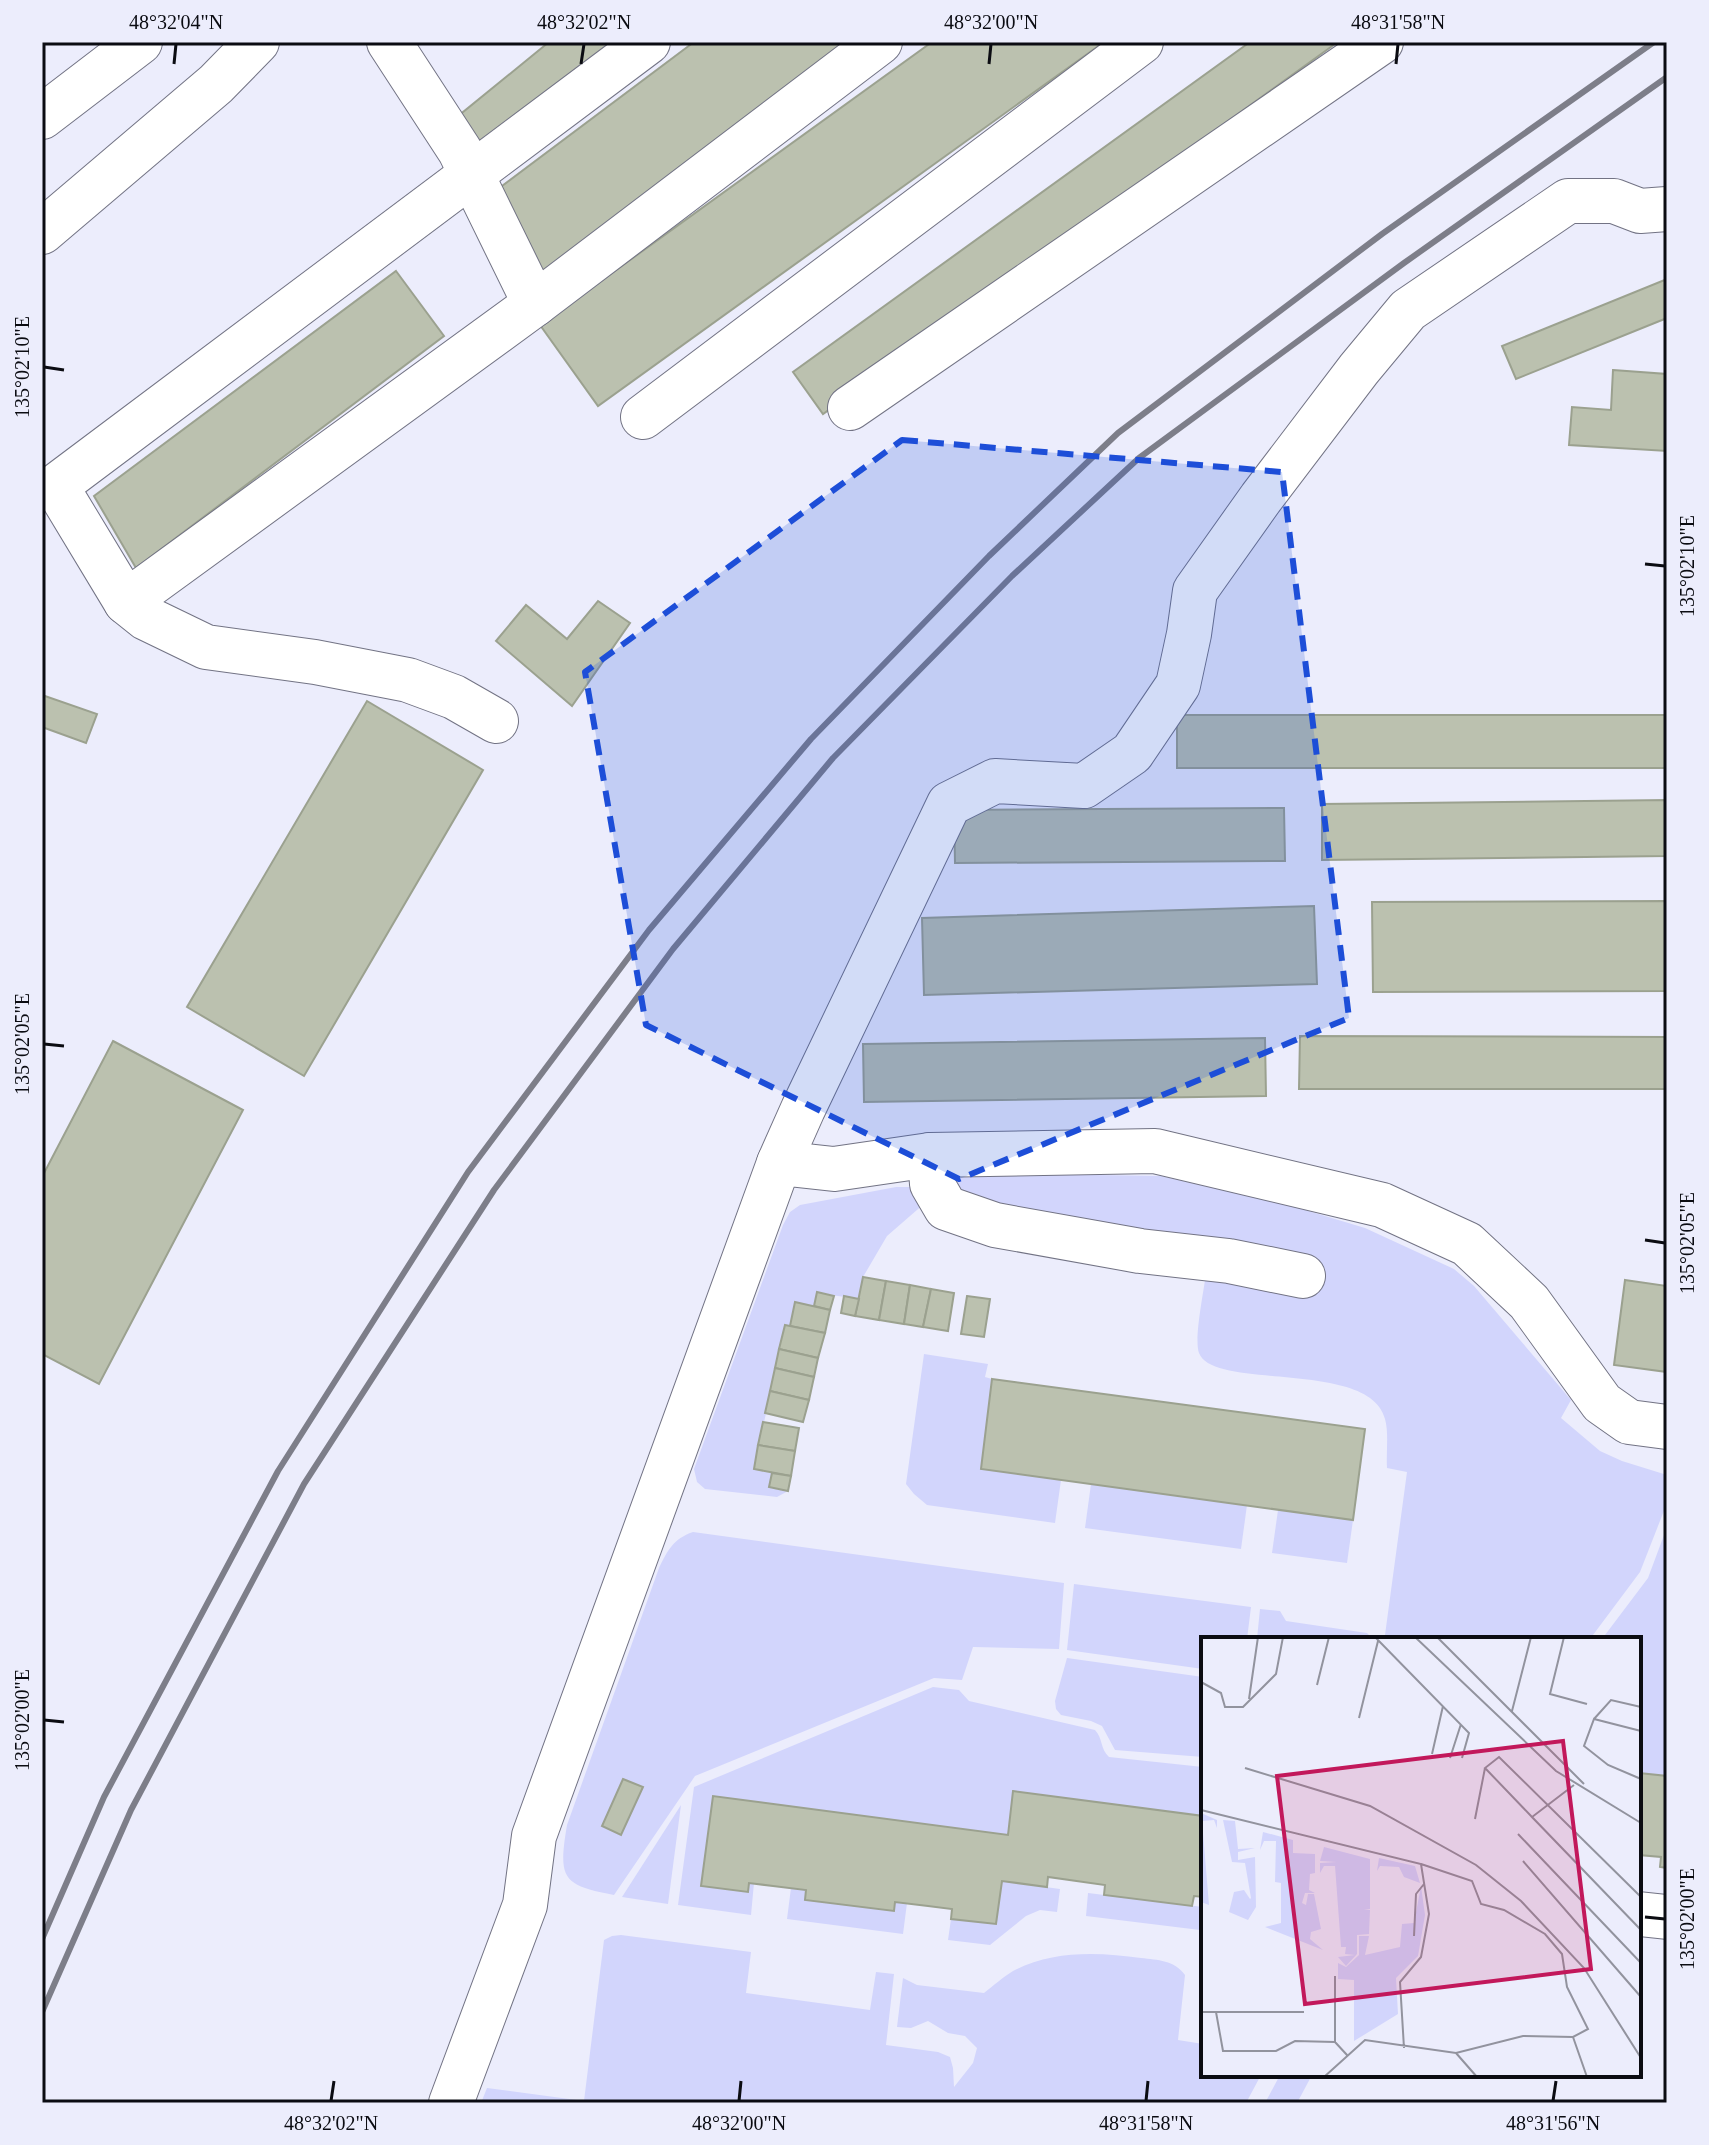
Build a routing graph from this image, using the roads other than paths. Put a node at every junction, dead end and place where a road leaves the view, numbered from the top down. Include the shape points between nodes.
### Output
1 (140, 42) edge
2 (257, 42) edge
3 (389, 42) edge
4 (648, 42) edge
5 (880, 42) edge
6 (1141, 42) edge
7 (1381, 42) edge
8 (42, 117) edge
9 (471, 174) junction
10 (1667, 209) edge
11 (42, 232) edge
12 (535, 304) junction
13 (850, 408) dead end
14 (643, 417) dead end
15 (126, 602) junction
16 (496, 721) dead end
17 (930, 1155) junction
18 (779, 1163) junction
19 (1303, 1276) dead end
20 (1667, 1427) edge
21 (1641, 1914) edge
22 (1667, 1917) edge
23 (451, 2103) edge

1 - 8 street
2 - 11 street via 216,84
3 - 9 street
4 - 9 street
5 - 12 street
6 - 14 street
7 - 13 street
9 - 12 street
9 - 15 street via 56,486
10 - 18 street via 1640,211 1614,201 1568,201 1408,310 1195,591 1178,685 1132,753 1084,786 995,781 949,804
12 - 15 street
15 - 16 street via 146,618 206,647 408,680 454,697
17 - 18 street via 834,1169
17 - 19 street via 932,1184 946,1208 995,1225
17 - 20 street via 1155,1151 1382,1205 1467,1244 1529,1302 1602,1403 1629,1422
18 - 23 street via 534,1836 525,1905
21 - 22 street

